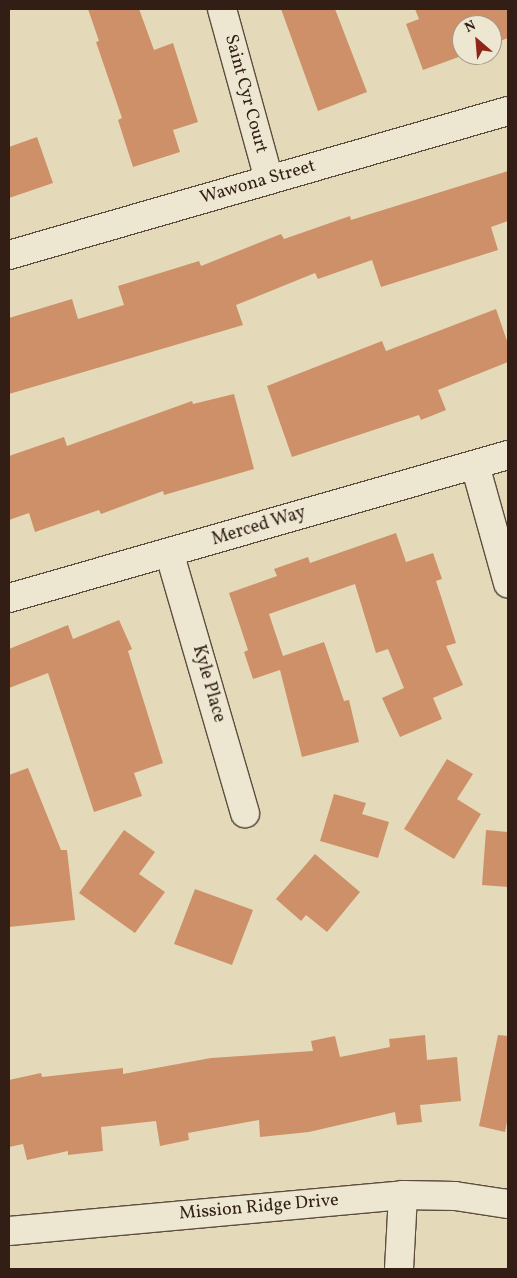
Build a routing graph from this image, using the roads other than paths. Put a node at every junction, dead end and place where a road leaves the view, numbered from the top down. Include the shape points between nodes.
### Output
1 (222, 9) edge
2 (508, 111) edge
3 (269, 180) junction
4 (9, 256) edge
5 (508, 455) edge
6 (475, 465) junction
7 (170, 555) junction
8 (508, 583) edge
9 (9, 598) edge
10 (246, 812) dead end
11 (403, 1195) junction
12 (508, 1204) edge
13 (9, 1231) edge
14 (399, 1269) edge

1 - 3 street, Saint Cyr Court
2 - 3 street, Wawona Street
3 - 4 street, Wawona Street
5 - 6 street, Merced Way
6 - 7 street, Merced Way via 393,486
6 - 8 street
7 - 9 street, Merced Way
7 - 10 street, Kyle Place
11 - 12 street, Mission Ridge Drive via 455,1196
11 - 13 street, Mission Ridge Drive
11 - 14 street

